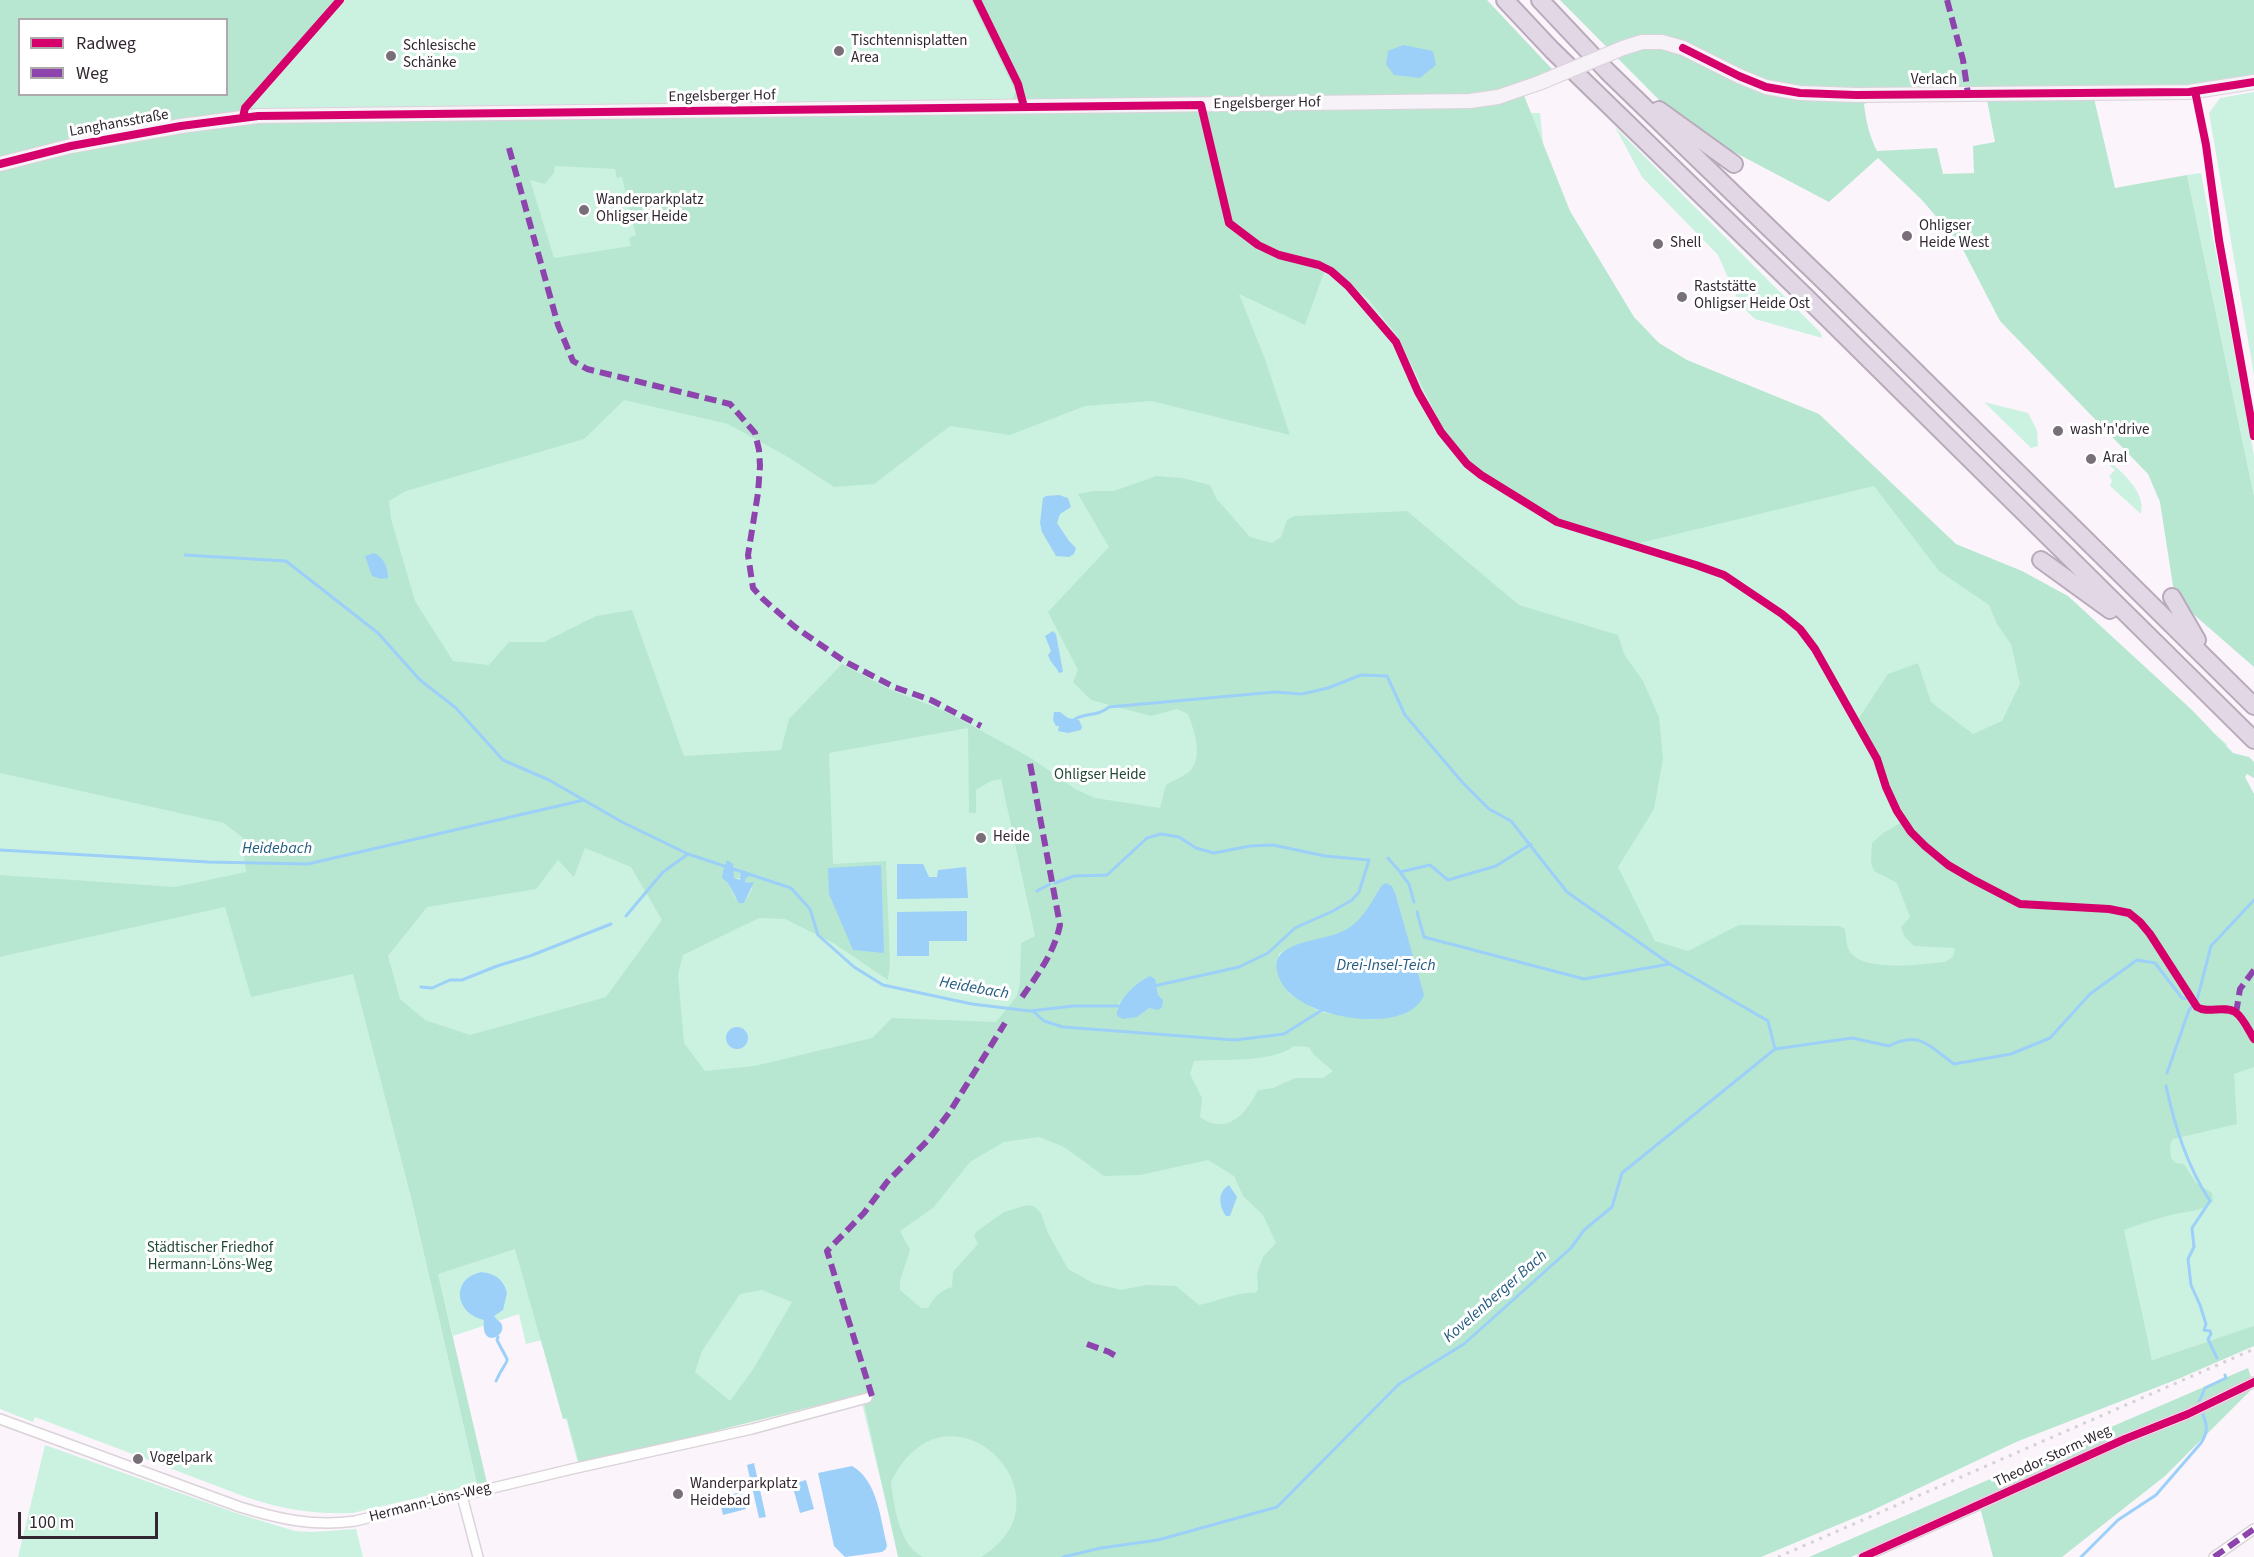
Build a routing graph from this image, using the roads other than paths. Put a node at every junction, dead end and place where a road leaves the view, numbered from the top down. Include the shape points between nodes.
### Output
1 (1505, 0) edge
2 (1540, 0) edge
3 (1552, 50) junction
4 (1608, 72) junction
5 (2254, 82) edge
6 (1536, 84) joint
7 (1589, 101) dead end
8 (243, 117) joint
9 (0, 164) edge
10 (1734, 164) dead end
11 (2042, 560) dead end
12 (2172, 597) dead end
13 (2150, 638) junction
14 (2242, 694) junction
15 (2254, 706) edge
16 (2254, 740) edge
17 (2254, 1382) edge
18 (867, 1398) dead end
19 (0, 1419) edge
20 (462, 1496) junction
21 (2253, 1529) edge
22 (478, 1557) edge
23 (1863, 1557) edge
24 (2214, 1557) edge

1 - 3 highway
2 - 4 highway
3 - 7 highway
3 - 13 highway
4 - 10 highway
4 - 14 highway
5 - 6 street, Verlach, bridge via 2195,91 1800,93 1766,87 1683,48 1642,42
6 - 8 street, Engelsberger Hof via 1498,97 1470,101
8 - 9 street, Langhansstraße via 71,146
11 - 13 highway
12 - 14 highway via 2193,634
13 - 16 highway
14 - 15 highway
17 - 23 street, Theodor-Storm-Weg
18 - 20 street, Hermann-Löns-Weg via 753,1429
19 - 20 street, Hermann-Löns-Weg via 240,1507 298,1522 355,1521
20 - 22 street
21 - 24 street

